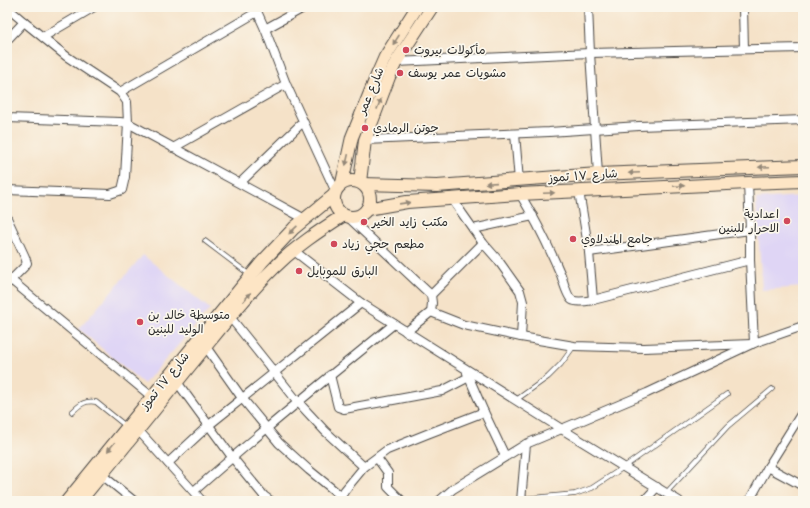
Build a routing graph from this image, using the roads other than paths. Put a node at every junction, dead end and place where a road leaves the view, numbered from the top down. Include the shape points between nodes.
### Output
1 (8, 7) edge
2 (94, 7) edge
3 (305, 7) edge
4 (417, 7) edge
5 (432, 7) edge
6 (588, 7) edge
7 (744, 7) edge
8 (256, 9) edge
9 (24, 22) junction
10 (265, 30) junction
11 (43, 37) junction
12 (7, 40) edge
13 (803, 48) edge
14 (744, 49) junction
15 (590, 53) junction
16 (396, 62) junction
17 (286, 84) junction
18 (120, 92) junction
19 (7, 118) edge
20 (803, 120) edge
21 (303, 122) junction
22 (128, 123) junction
23 (594, 129) junction
24 (515, 134) junction
25 (365, 140) junction
26 (174, 148) junction
27 (803, 166) edge
28 (598, 174) junction
29 (518, 180) junction
30 (803, 181) edge
31 (240, 183) junction
32 (362, 183) junction
33 (748, 183) junction
34 (7, 190) edge
35 (337, 190) junction
36 (579, 191) junction
37 (520, 194) junction
38 (452, 199) junction
39 (367, 209) junction
40 (346, 216) junction
41 (533, 216) junction
42 (7, 218) edge
43 (305, 218) junction
44 (473, 229) junction
45 (750, 230) junction
46 (205, 241) dead end
47 (483, 243) junction
48 (293, 250) junction
49 (589, 252) junction
50 (750, 260) junction
51 (250, 275) junction
52 (9, 282) edge
53 (431, 295) junction
54 (593, 300) junction
55 (361, 303) junction
56 (431, 312) junction
57 (230, 317) junction
58 (394, 324) junction
59 (803, 326) edge
60 (406, 332) junction
61 (521, 337) junction
62 (753, 344) junction
63 (574, 346) junction
64 (206, 347) junction
65 (464, 368) junction
66 (274, 372) junction
67 (330, 375) junction
68 (469, 378) junction
69 (177, 382) junction
70 (772, 389) dead end
71 (727, 394) dead end
72 (152, 397) junction
73 (242, 398) junction
74 (516, 400) junction
75 (298, 402) junction
76 (803, 411) edge
77 (72, 412) dead end
78 (484, 412) junction
79 (209, 425) junction
80 (133, 428) junction
81 (266, 428) junction
82 (560, 428) junction
83 (526, 444) junction
84 (505, 456) junction
85 (232, 457) junction
86 (377, 458) junction
87 (168, 463) junction
88 (364, 467) junction
89 (624, 467) junction
90 (768, 468) junction
91 (102, 475) junction
92 (803, 486) edge
93 (657, 487) junction
94 (194, 491) junction
95 (666, 493) junction
96 (339, 498) edge
97 (521, 500) edge
98 (67, 501) edge
99 (80, 501) edge
100 (134, 501) edge
101 (202, 501) edge
102 (271, 501) edge
103 (402, 501) edge
104 (439, 501) edge
105 (644, 501) edge
106 (678, 501) edge
107 (749, 501) edge

1 - 9 street
2 - 11 street
3 - 10 street
4 -> 35 main road, شارع عمر via 385,57 378,73 352,137
5 - 16 main road, شارع عمر
6 - 15 street
7 - 14 street
8 - 10 street
8 - 18 street
9 - 11 street
9 - 12 street
10 - 17 street
11 - 18 street via 66,56
13 - 14 street
14 - 15 street
15 - 16 street
15 - 23 street
25 -> 16 main road, شارع عمر
17 - 21 street
17 - 26 street
18 - 22 street via 127,102
19 - 22 street
20 - 23 street
21 - 31 street
21 - 35 street
22 - 26 street
22 - 34 street via 122,190 110,194
23 - 24 street
23 - 28 street
24 - 25 street
24 - 29 street
25 - 32 main road, شارع عمر
26 - 31 street
27 -> 28 main road, شارع ١٧ تموز
28 - 29 main road, شارع ١٧ تموز
29 -> 32 main road, شارع ١٧ تموز via 437,186
30 - 33 main road, شارع ١٧ تموز
31 - 43 street
32 - 35 main road via 348,180
32 - 39 main road via 367,188 370,198
36 -> 33 main road, شارع ١٧ تموز
33 - 45 street
35 - 40 main road via 333,200 337,210
35 - 43 main road, شارع ١٧ تموز
37 -> 36 main road, شارع ١٧ تموز
36 - 49 street
37 - 38 main road, شارع ١٧ تموز
37 - 41 street
39 -> 38 main road, شارع ١٧ تموز via 407,202
38 - 44 street
39 - 40 main road via 358,216
40 - 48 main road, شارع ١٧ تموز
40 - 53 street
41 - 44 street
41 - 54 street via 569,297 577,301
42 - 52 street via 27,263
43 -> 51 main road, شارع ١٧ تموز
44 - 47 street
45 - 49 street
45 - 50 street
46 - 51 lane
47 - 53 street
47 - 61 street via 520,291 523,302
48 - 55 street
57 -> 48 main road, شارع ١٧ تموز via 260,282
49 - 54 street
50 - 54 street
50 - 62 street
51 - 72 main road, شارع ١٧ تموز
52 - 72 street
53 - 56 street
55 - 58 street
55 - 66 street
56 - 60 street
56 - 61 street via 464,325
57 - 64 main road, شارع ١٧ تموز
57 - 66 street
58 - 60 street
58 - 67 street
59 - 62 street
60 - 65 street
61 - 63 street
62 - 63 street via 644,348
62 - 82 street via 646,393
63 - 74 lane via 548,377
64 - 69 main road, شارع ١٧ تموز
64 - 73 street
65 - 68 street
65 - 74 street
66 - 73 street
66 - 75 street
67 - 68 street via 338,407 344,409 442,391
67 - 75 street
68 - 78 street
69 - 79 street
69 - 80 main road, شارع ١٧ تموز
70 - 95 lane via 728,426
71 - 89 lane
72 - 80 main road, شارع ١٧ تموز
73 - 79 street
73 - 81 street
74 - 82 street
75 - 81 street
75 - 88 street
76 - 90 street
77 - 80 lane via 84,403 96,402
78 - 84 street
78 - 86 street via 387,450
79 - 85 street
79 - 87 street
80 - 87 street
80 - 91 main road, شارع ١٧ تموز
80 -> 98 main road, شارع ١٧ تموز
81 - 85 street
81 - 96 street
82 - 83 street
82 - 89 street
83 - 84 street
83 - 97 street
84 - 104 street via 453,488
85 - 94 street
85 - 102 street
86 - 88 street
86 - 103 street via 388,473 388,486
87 - 94 street
88 - 96 street
89 - 93 street
89 - 97 lane via 582,492
90 - 92 street
90 - 107 street
91 - 99 main road, شارع ١٧ تموز
91 - 100 street
93 - 95 street
93 - 105 street
94 - 101 street
95 - 106 street

